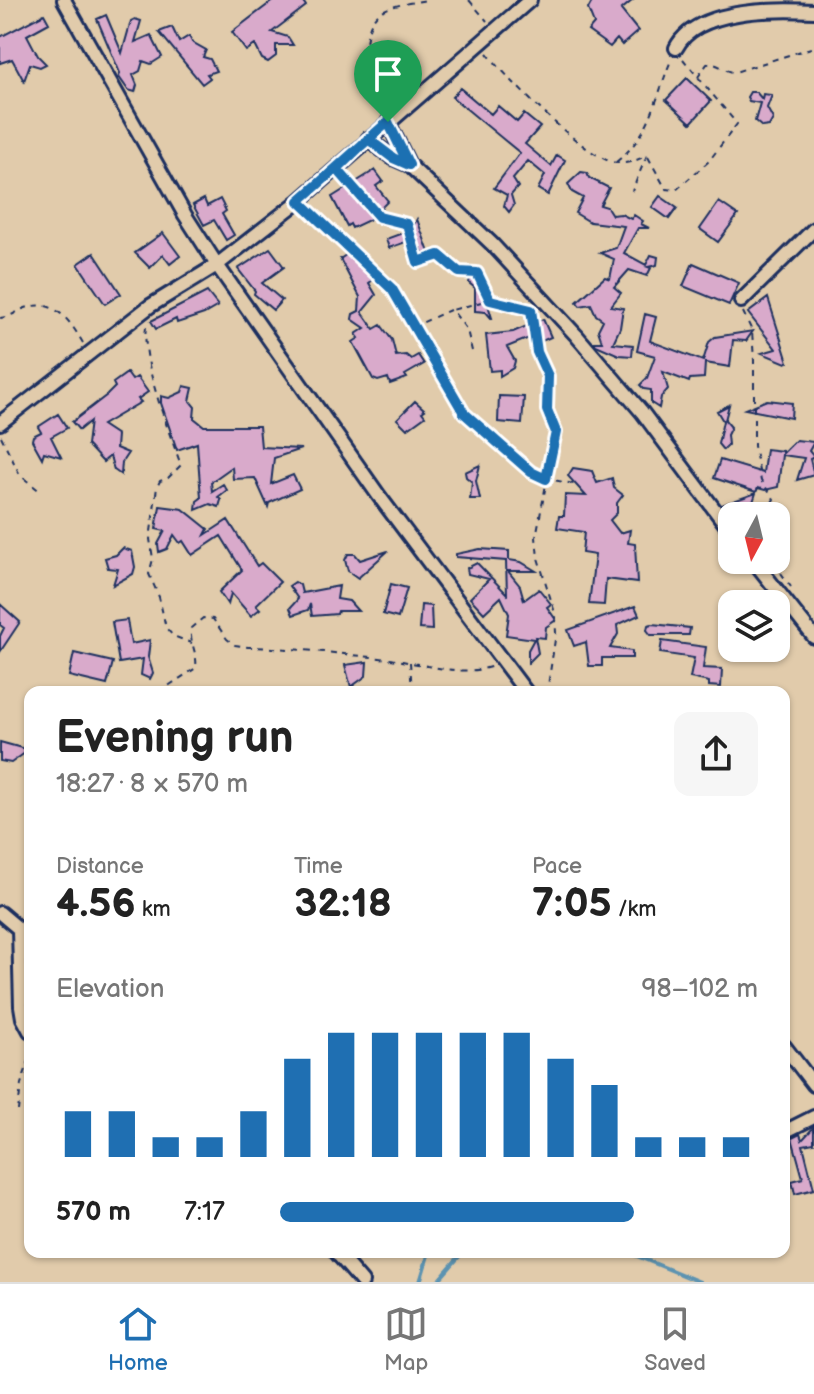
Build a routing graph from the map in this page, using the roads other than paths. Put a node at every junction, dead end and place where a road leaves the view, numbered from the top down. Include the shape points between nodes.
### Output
1 (64, 0) edge
2 (530, 0) edge
3 (814, 11) edge
4 (676, 48) road end
5 (390, 121) junction
6 (368, 139) junction
7 (409, 165) junction
8 (814, 229) edge
9 (217, 265) junction
10 (741, 301) road end
11 (0, 423) edge
12 (718, 514) edge
13 (764, 574) edge
14 (814, 637) edge
15 (522, 686) edge
16 (0, 913) edge
17 (24, 1020) edge
18 (790, 1054) edge
19 (814, 1085) edge
20 (814, 1117) edge
21 (790, 1129) edge
22 (341, 1258) edge
23 (362, 1282) edge

1 - 9 street
2 - 5 street
3 - 4 street via 740,13 691,32
5 - 6 street
5 - 7 street
6 - 7 street
6 - 9 street
7 - 12 street via 567,325 642,412
8 - 10 street
9 - 11 street via 150,306
9 - 15 street via 379,496
13 - 14 street
16 - 17 street via 19,929
18 - 19 street
20 - 21 street
22 - 23 street

